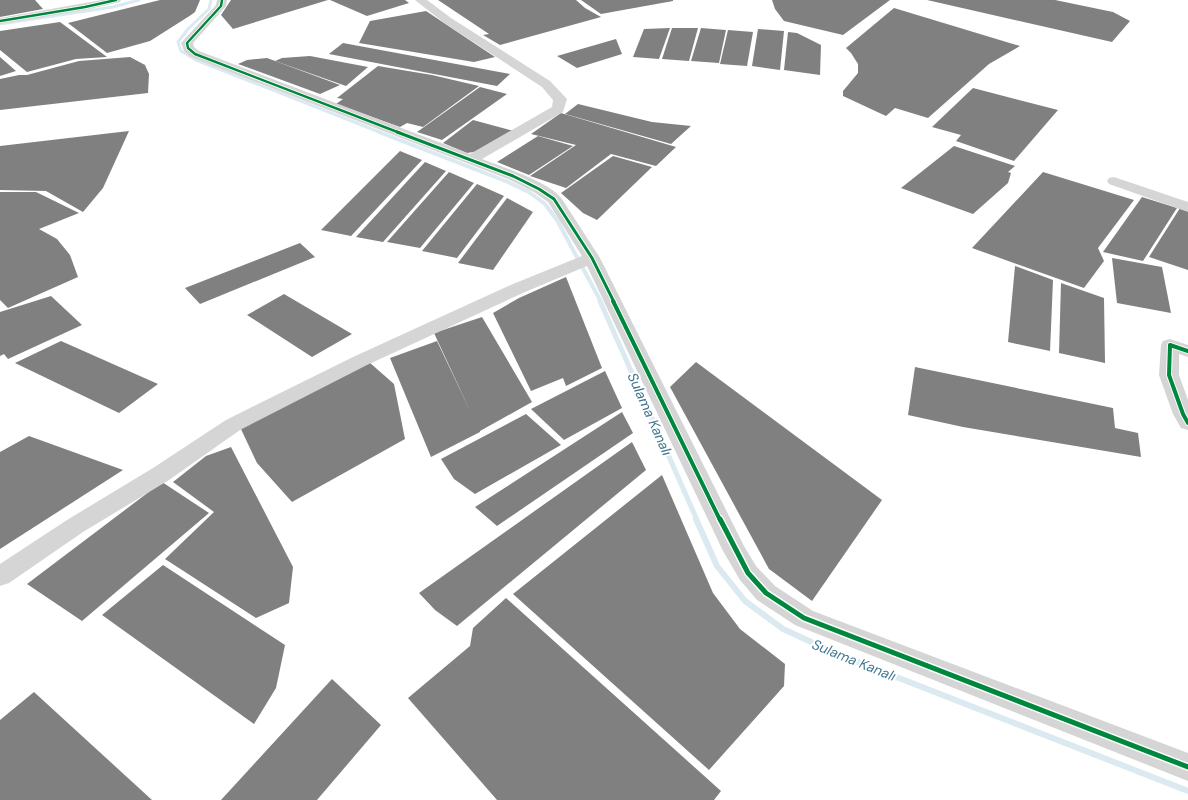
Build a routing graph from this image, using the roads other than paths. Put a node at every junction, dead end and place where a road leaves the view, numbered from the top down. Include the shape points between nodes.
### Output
1 (116, 0) edge
2 (222, 0) edge
3 (420, 0) edge
4 (0, 21) edge
5 (472, 160) junction
6 (1114, 181) dead end
7 (1188, 207) edge
8 (592, 258) junction
9 (1188, 351) edge
10 (1188, 423) edge
11 (0, 576) edge
12 (1188, 767) edge

1 - 4 street
2 - 5 street via 221,6 187,43 188,48 195,54
3 - 5 street via 546,84 560,99 558,109
5 - 8 street via 513,176 554,199
6 - 7 street
8 - 11 street via 360,361 233,425
8 - 12 street via 735,551 748,573 766,593 804,618
9 - 10 street via 1170,345 1169,375

